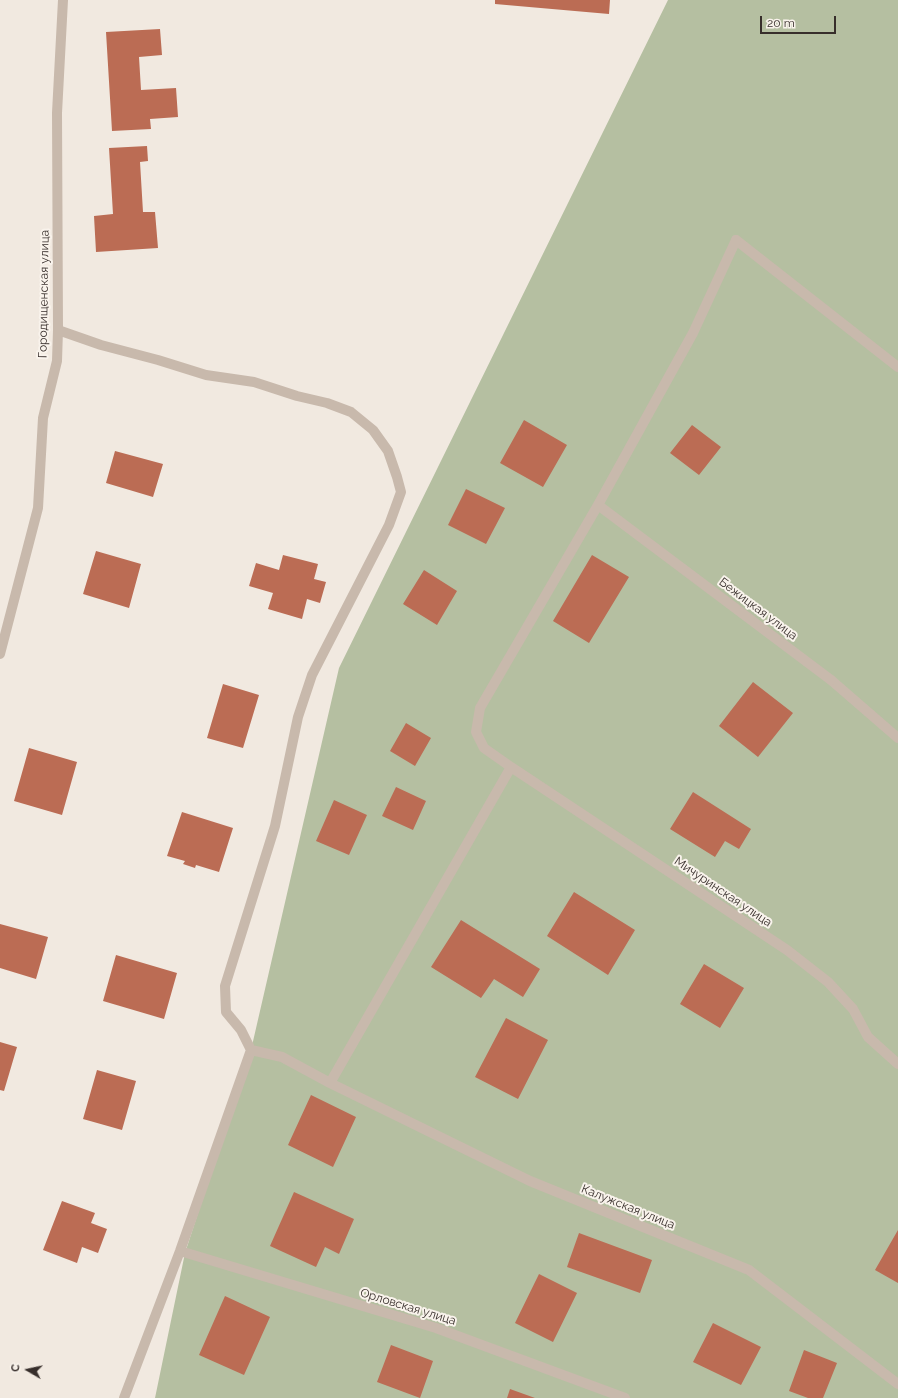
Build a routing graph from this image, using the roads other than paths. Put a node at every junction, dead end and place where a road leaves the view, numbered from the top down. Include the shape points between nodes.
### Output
1 (62, 0) edge
2 (58, 330) junction
3 (898, 367) edge
4 (598, 505) junction
5 (0, 654) edge
6 (898, 738) edge
7 (511, 768) junction
8 (251, 1050) junction
9 (898, 1064) edge
10 (330, 1084) junction
11 (180, 1251) junction
12 (898, 1384) edge
13 (124, 1398) edge
14 (625, 1398) edge

1 - 2 street, Городищенская улица via 57,113
2 - 5 street, Городищенская улица via 57,361 43,418 38,508
2 - 8 street via 101,346 206,375 254,382 351,412 373,430 388,451 397,477 401,492 389,525 312,675 298,717 275,826 225,986 226,1012 241,1030
3 - 4 street, Мичуринская улица via 736,240 693,333
4 - 6 street, Бежицкая улица via 830,680
4 - 7 street, Мичуринская улица via 480,708 476,732 484,748
7 - 9 street, Мичуринская улица via 787,950 828,982 853,1009 868,1037
7 - 10 street
8 - 10 street, Калужская улица via 282,1057
8 - 11 street
10 - 12 street, Калужская улица via 530,1181 749,1270
11 - 13 street
11 - 14 street, Орловская улица via 436,1328

